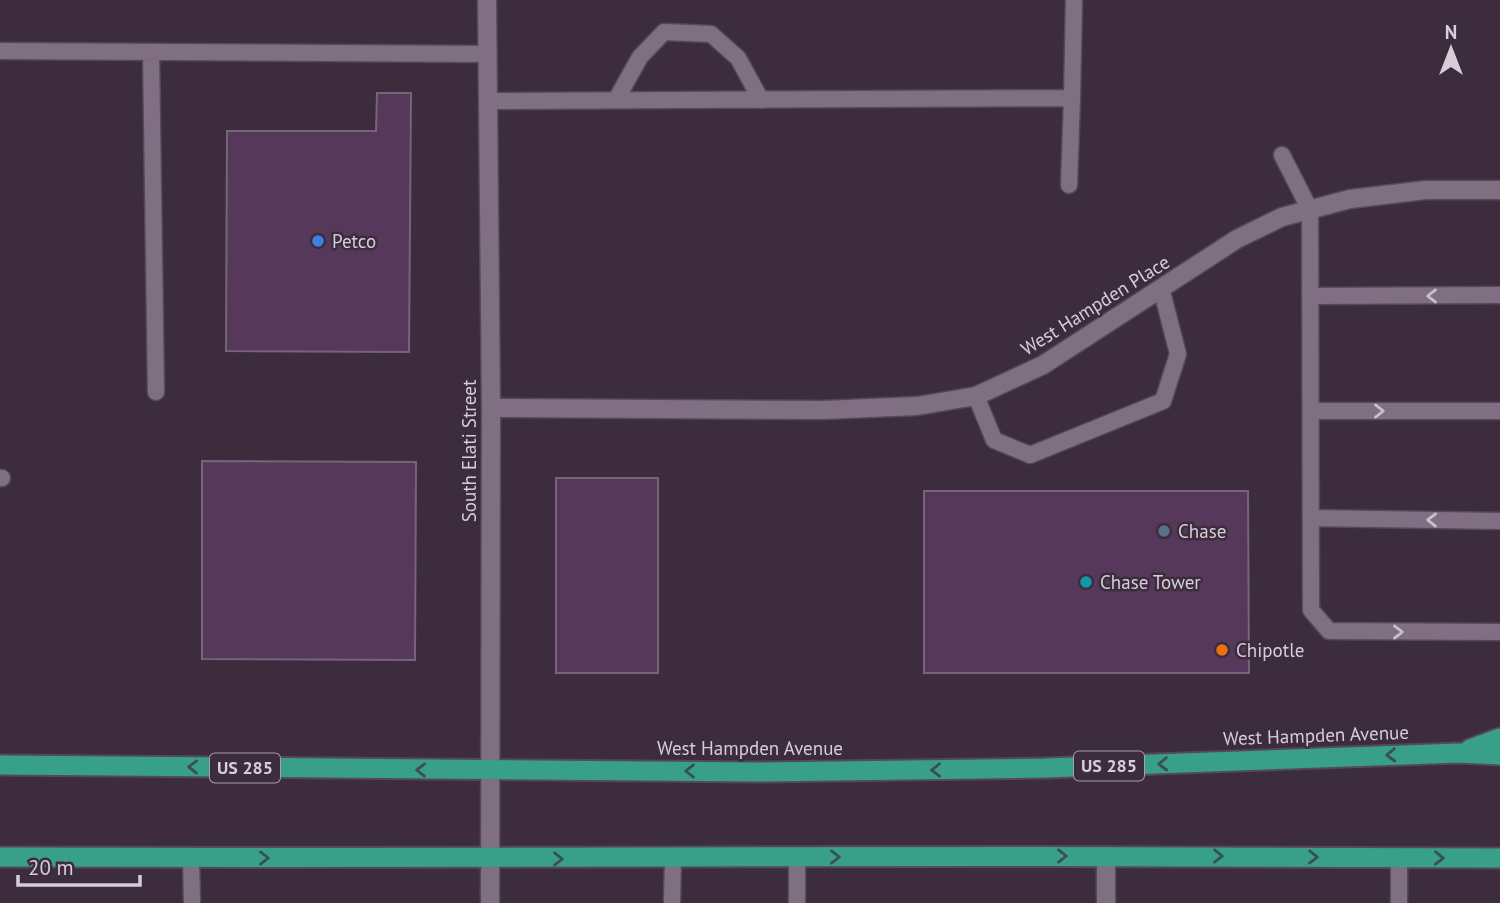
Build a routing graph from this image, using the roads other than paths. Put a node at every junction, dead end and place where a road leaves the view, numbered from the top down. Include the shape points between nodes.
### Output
1 (487, 0) edge
2 (1074, 0) edge
3 (0, 51) edge
4 (150, 52) junction
5 (488, 54) junction
6 (1072, 98) junction
7 (616, 100) junction
8 (761, 100) junction
9 (488, 101) junction
10 (1282, 155) dead end
11 (1069, 185) dead end
12 (1500, 190) edge
13 (1310, 210) junction
14 (1161, 288) junction
15 (1500, 295) edge
16 (1310, 296) junction
17 (156, 391) dead end
18 (976, 396) junction
19 (491, 408) junction
20 (1311, 411) junction
21 (1500, 411) edge
22 (1311, 519) junction
23 (1500, 521) edge
24 (1500, 632) edge
25 (1500, 738) edge
26 (1459, 753) junction
27 (1500, 755) edge
28 (0, 765) edge
29 (489, 770) junction
30 (1106, 856) junction
31 (0, 857) edge
32 (797, 857) junction
33 (1399, 857) junction
34 (191, 858) junction
35 (673, 858) junction
36 (1500, 858) edge
37 (490, 859) junction
38 (192, 903) edge
39 (490, 903) edge
40 (672, 903) edge
41 (797, 903) edge
42 (1106, 903) edge
43 (1399, 903) edge

1 - 5 street, South Elati Street
2 - 6 lane
3 - 4 lane
4 - 5 lane
4 - 17 lane
5 - 9 street, South Elati Street
6 - 8 lane
6 - 11 lane
7 - 8 lane
7 - 8 lane via 640,58 664,32 711,34 738,58
7 - 9 lane
9 - 19 street, South Elati Street
10 - 13 lane
12 - 13 street, West Hampden Place via 1426,190 1350,199
13 - 14 street, West Hampden Place via 1282,217 1237,239
13 - 16 lane
14 - 18 street, West Hampden Place via 1043,365
14 - 18 lane via 1178,354 1163,401 1030,455 995,440
15 -> 16 lane
16 - 20 lane
18 - 19 street, West Hampden Place via 917,406 823,410
19 - 29 street, South Elati Street
20 -> 21 lane
20 - 22 lane
23 -> 22 lane
22 -> 24 lane via 1311,610 1329,631
25 - 26 highway
26 - 27 highway, West Hampden Avenue / US 285
26 -> 29 highway, West Hampden Avenue / US 285 via 1045,768
29 -> 28 highway, West Hampden Avenue / US 285
29 - 37 street, South Elati Street
32 -> 30 highway
30 -> 33 highway
30 - 42 street
31 - 34 highway
32 - 35 highway
32 - 41 lane
33 -> 36 highway
33 - 43 lane
34 -> 37 highway
34 - 38 lane
37 -> 35 highway
35 - 40 lane
37 - 39 street, South Elati Street

